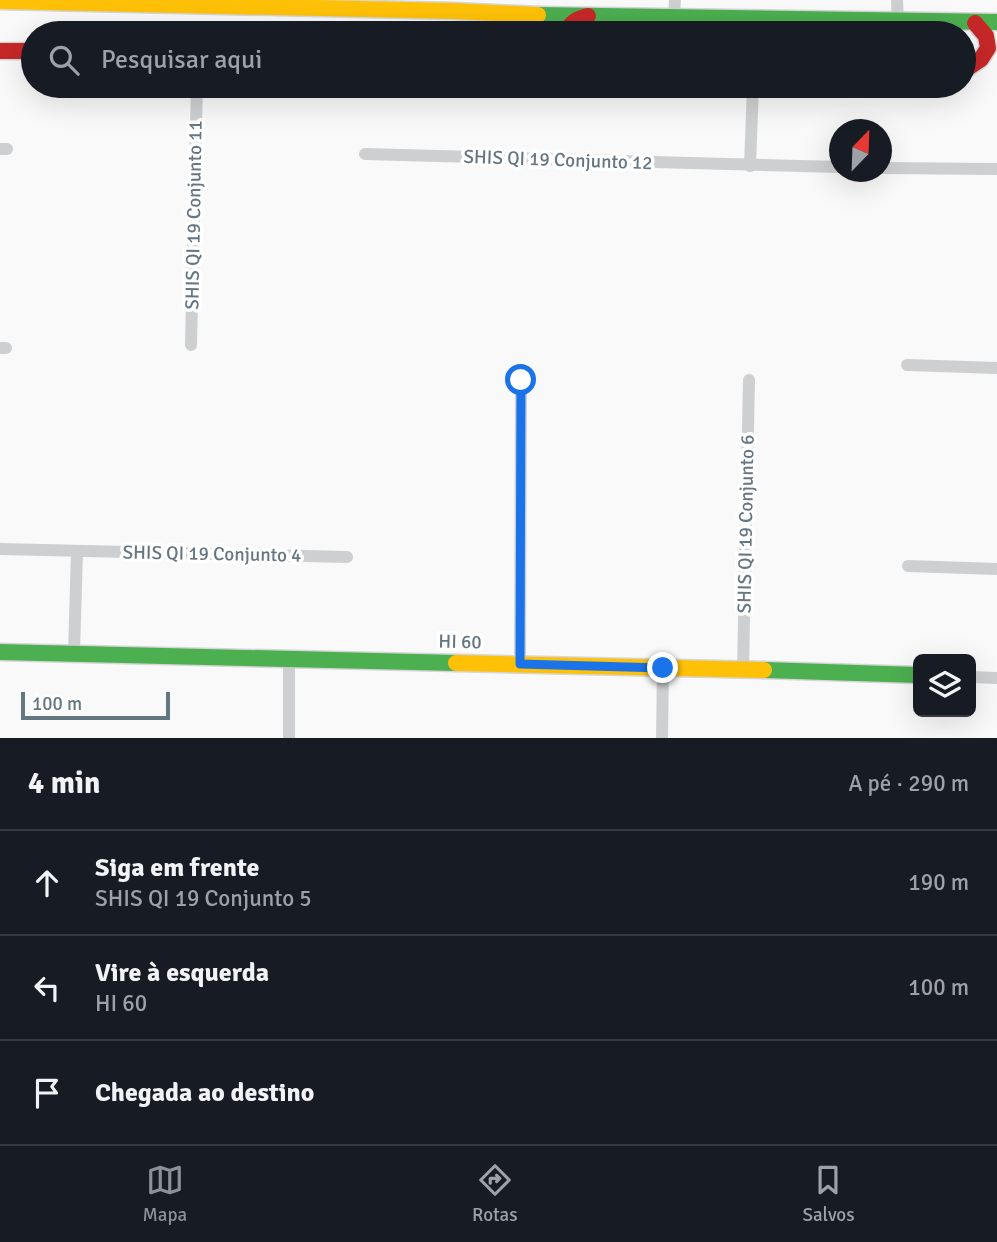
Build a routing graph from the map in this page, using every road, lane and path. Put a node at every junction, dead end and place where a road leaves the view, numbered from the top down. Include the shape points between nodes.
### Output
1 (675, 0) edge
2 (897, 0) edge
3 (0, 1) edge
4 (39, 1) edge
5 (248, 3) edge
6 (454, 6) edge
7 (543, 15) junction
8 (588, 16) junction
9 (674, 17) junction
10 (549, 21) edge
11 (572, 21) edge
12 (853, 21) edge
13 (898, 21) edge
14 (997, 22) edge
15 (976, 23) edge
16 (976, 24) edge
17 (0, 51) edge
18 (21, 51) edge
19 (976, 64) edge
20 (976, 69) edge
21 (997, 70) edge
22 (197, 98) edge
23 (753, 98) edge
24 (365, 154) dead end
25 (750, 166) junction
26 (829, 167) edge
27 (892, 168) edge
28 (997, 169) edge
29 (191, 345) dead end
30 (907, 365) dead end
31 (997, 368) edge
32 (521, 380) dead end
33 (749, 380) dead end
34 (0, 549) edge
35 (77, 552) junction
36 (347, 557) dead end
37 (908, 566) dead end
38 (997, 569) edge
39 (0, 652) edge
40 (74, 653) junction
41 (289, 660) junction
42 (520, 664) junction
43 (663, 668) junction
44 (743, 669) junction
45 (913, 675) edge
46 (976, 677) edge
47 (997, 678) edge
48 (289, 738) edge
49 (662, 738) edge

1 - 9 street
2 - 13 street
3 - 4 main road
4 - 5 main road
5 - 6 main road
6 - 7 main road
7 - 8 main road
7 - 10 main road
8 - 9 main road
8 - 11 main road
9 - 12 main road
14 - 15 main road
16 - 19 main road via 989,30 994,46 990,55
17 - 18 main road
20 - 21 main road
22 - 29 street, SHIS QI 19 Conjunto 11
23 - 25 street
24 - 25 street, SHIS QI 19 Conjunto 12
25 - 26 street, SHIS QI 19 Conjunto 12
27 - 28 street
30 - 31 street
32 - 42 street
33 - 44 street, SHIS QI 19 Conjunto 6
34 - 35 street, SHIS QI 19 Conjunto 4
35 - 36 street, SHIS QI 19 Conjunto 4
35 - 40 street
37 - 38 street
39 - 40 main road, HI 60
40 - 41 main road, HI 60
41 - 42 main road, HI 60
41 - 48 street
42 - 43 main road, HI 60
43 - 44 main road, HI 60
43 - 49 street
44 - 45 main road, HI 60
46 - 47 street

